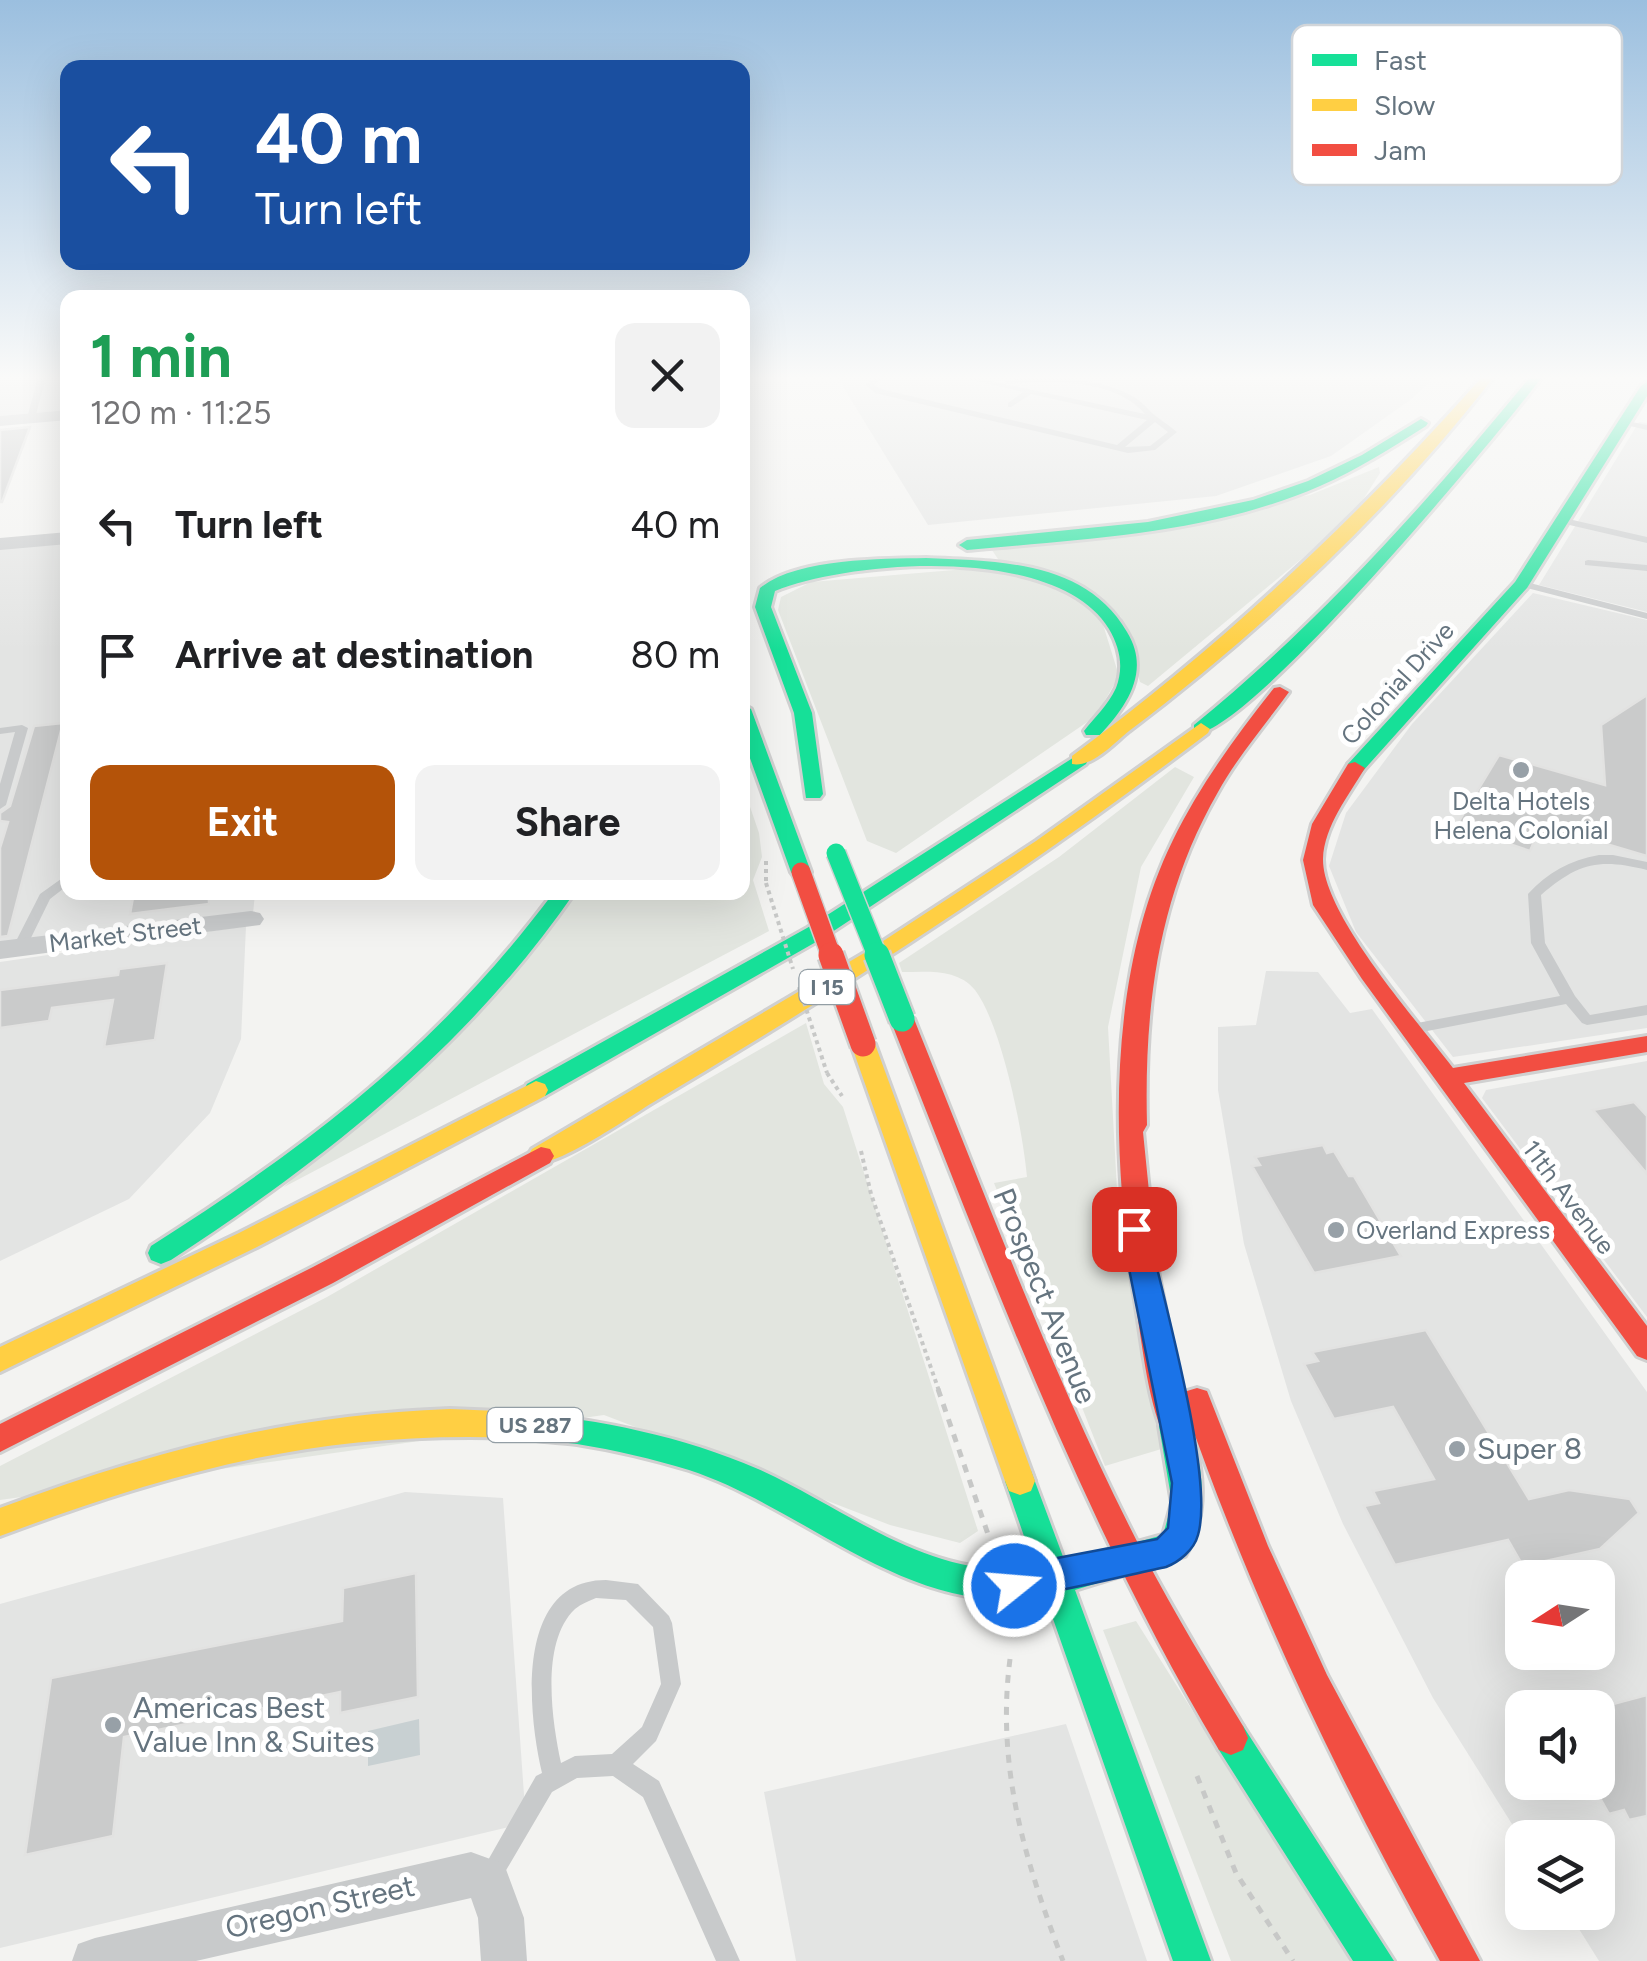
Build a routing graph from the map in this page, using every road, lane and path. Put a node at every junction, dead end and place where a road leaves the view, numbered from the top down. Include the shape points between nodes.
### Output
1 (1356, 469) edge
2 (1407, 469) edge
3 (1463, 469) edge
4 (1603, 469) edge
5 (1564, 521) junction
6 (60, 539) edge
7 (1647, 540) edge
8 (0, 544) edge
9 (1588, 562) dead end
10 (1647, 568) edge
11 (750, 569) edge
12 (1522, 584) junction
13 (1647, 616) edge
14 (1322, 623) junction
15 (750, 633) edge
16 (0, 730) edge
17 (750, 731) edge
18 (813, 794) junction
19 (0, 806) edge
20 (963, 837) junction
21 (1647, 866) edge
22 (60, 884) edge
23 (559, 900) edge
24 (251, 918) dead end
25 (10, 949) edge
26 (1569, 999) junction
27 (1647, 1010) edge
28 (1412, 1029) junction
29 (1647, 1044) edge
30 (827, 1073) dead end
31 (1449, 1077) junction
32 (1131, 1094) junction
33 (845, 1100) dead end
34 (859, 1140) dead end
35 (0, 1338) edge
36 (1647, 1348) edge
37 (0, 1360) edge
38 (0, 1439) edge
39 (0, 1522) edge
40 (992, 1544) dead end
41 (1128, 1558) junction
42 (1052, 1574) junction
43 (1010, 1659) dead end
44 (1191, 1759) dead end
45 (616, 1766) junction
46 (554, 1778) junction
47 (488, 1880) junction
48 (95, 1961) edge
49 (504, 1961) edge
50 (728, 1961) edge
51 (1063, 1961) edge
52 (1192, 1961) edge
53 (1293, 1961) edge
54 (1375, 1961) edge
55 (1461, 1961) edge

1 - 11 main road via 1266,504 1160,524
2 - 20 main road, I 15 via 1263,614 1122,726
3 - 14 main road, I 15
4 - 5 main road, Colonial Drive
5 - 7 lane
5 - 12 main road, Colonial Drive
6 - 8 street
9 - 10 lane
12 - 13 lane
12 - 28 main road, Colonial Drive via 1397,716 1330,805 1316,838 1312,866 1330,914
14 - 32 main road via 1311,657 1225,757 1175,844 1142,956
14 - 38 main road, I 15 via 1080,819 799,1004 430,1218
15 - 18 main road, Prospect Avenue
16 - 19 lane via 22,728
17 - 42 main road, bridge
18 - 20 main road via 804,713 763,607 768,588 800,576 926,562 1036,574 1074,588 1108,614 1127,646 1129,681 1095,730
18 - 41 main road, Prospect Avenue, bridge via 1052,1398
20 - 37 main road, I 15 via 601,1055
21 - 26 lane via 1600,857 1561,869 1534,894 1538,943
22 - 25 lane
23 - 35 main road via 482,1001 351,1122 199,1230
24 - 25 street, Market Street
26 - 27 lane via 1587,1020
26 - 28 lane
28 - 31 main road, Colonial Drive
29 - 31 main road
30 - 33 path
31 - 36 main road, 11th Avenue
32 - 41 main road via 1134,1229 1188,1497 1186,1524 1172,1548
32 - 55 main road via 1171,1314 1230,1500 1328,1720
34 - 40 path via 871,1194
39 - 42 main road, US 287 via 142,1469 264,1435 363,1420 462,1419 590,1433 685,1455 746,1478 882,1550 952,1575 1014,1586
41 - 42 main road, US 287
41 - 54 main road, Prospect Avenue via 1234,1747
42 - 52 main road
43 - 51 path via 1002,1732 1011,1810
44 - 53 path via 1236,1873
45 - 46 lane via 575,1767
45 - 46 lane via 649,1734 671,1684 662,1623 631,1591 591,1590 560,1612 546,1644 539,1699
45 - 50 lane via 652,1789
46 - 47 lane via 544,1784
47 - 48 street, Oregon Street via 448,1877
47 - 49 street via 502,1918

